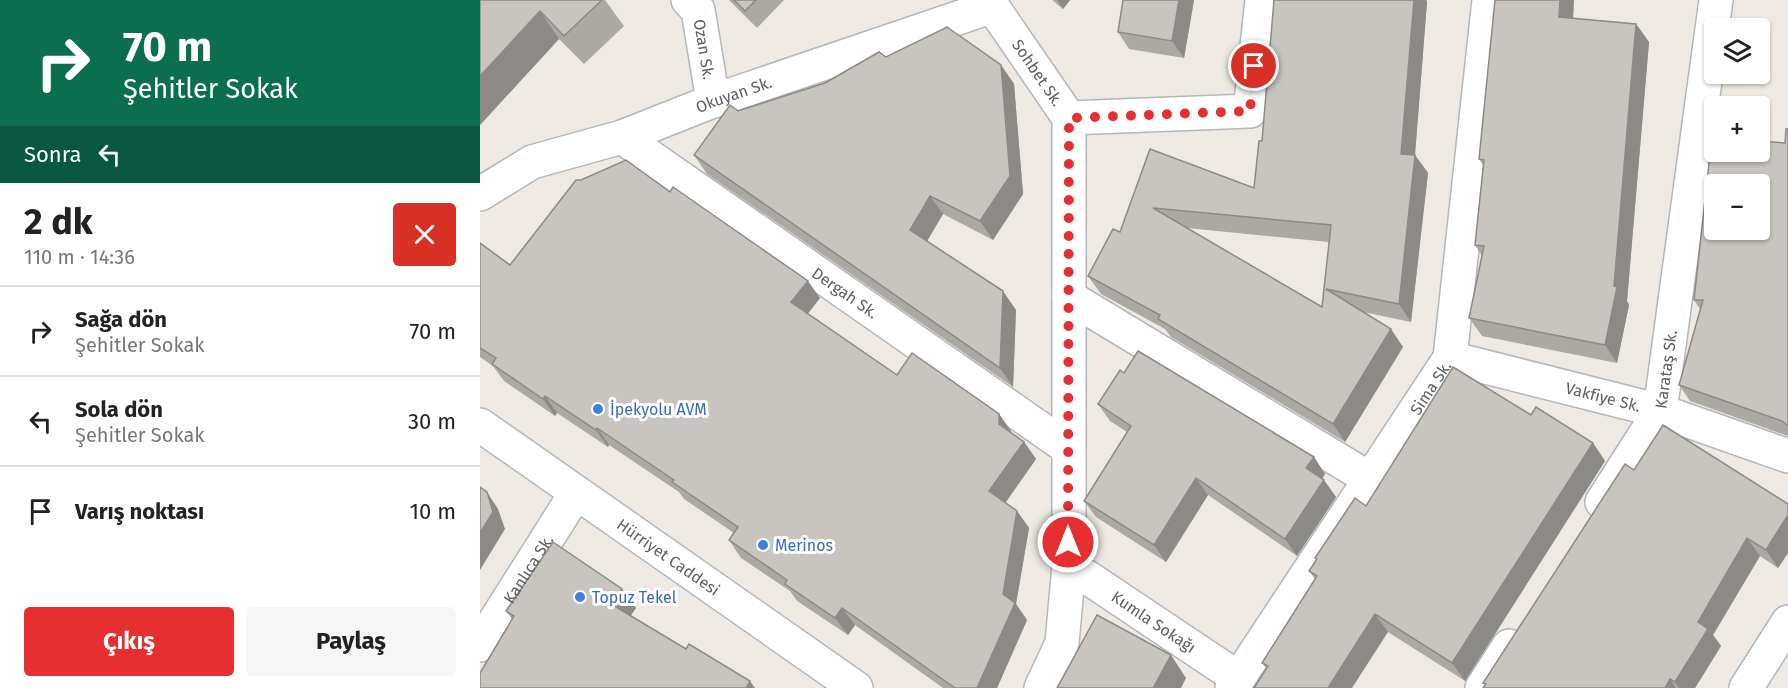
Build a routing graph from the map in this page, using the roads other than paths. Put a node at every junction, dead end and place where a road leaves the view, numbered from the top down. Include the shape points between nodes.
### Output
1 (688, 0) edge
2 (1262, 0) edge
3 (1489, 0) edge
4 (1716, 0) edge
5 (990, 3) edge
6 (713, 101) junction
7 (1069, 118) junction
8 (622, 137) junction
9 (480, 194) edge
10 (1069, 297) junction
11 (1450, 358) junction
12 (1660, 411) junction
13 (480, 425) edge
14 (1068, 448) junction
15 (1788, 456) edge
16 (1370, 479) junction
17 (576, 493) junction
18 (1584, 530) edge
19 (1069, 565) junction
20 (1527, 619) edge
21 (1788, 622) edge
22 (480, 645) edge
23 (1235, 683) edge
24 (856, 688) edge
25 (1041, 688) edge
26 (1482, 688) edge
27 (1746, 688) edge

1 - 6 street, Ozan Sk. via 698,10
2 - 7 street via 1250,111
3 - 11 street, Sima Sk.
4 - 12 street, Karataş Sk.
5 - 6 street, Okuyan Sk.
5 - 7 street, Sohbet Sk.
6 - 8 street, Okuyan Sk.
7 - 10 street, Sohbet Sk.
8 - 9 street, Okuyan Sk. via 532,162
8 - 14 street, Dergah Sk.
10 - 14 street, Sohbet Sk.
10 - 16 street
11 - 12 street, Vakfiye Sk.
11 - 16 street, Sima Sk.
12 - 15 street, Vakfiye Sk.
12 - 18 street, Karataş Sk.
13 - 17 street, Hürriyet Caddesi
14 - 19 street, Sohbet Sk.
16 - 23 street, Sima Sk.
17 - 22 street, Kanlıca Sk.
17 - 24 street, Hürriyet Caddesi
19 - 23 street, Kumla Sokağı
19 - 25 street, Sohbet Sk. via 1062,643
20 - 26 street
21 - 27 street

